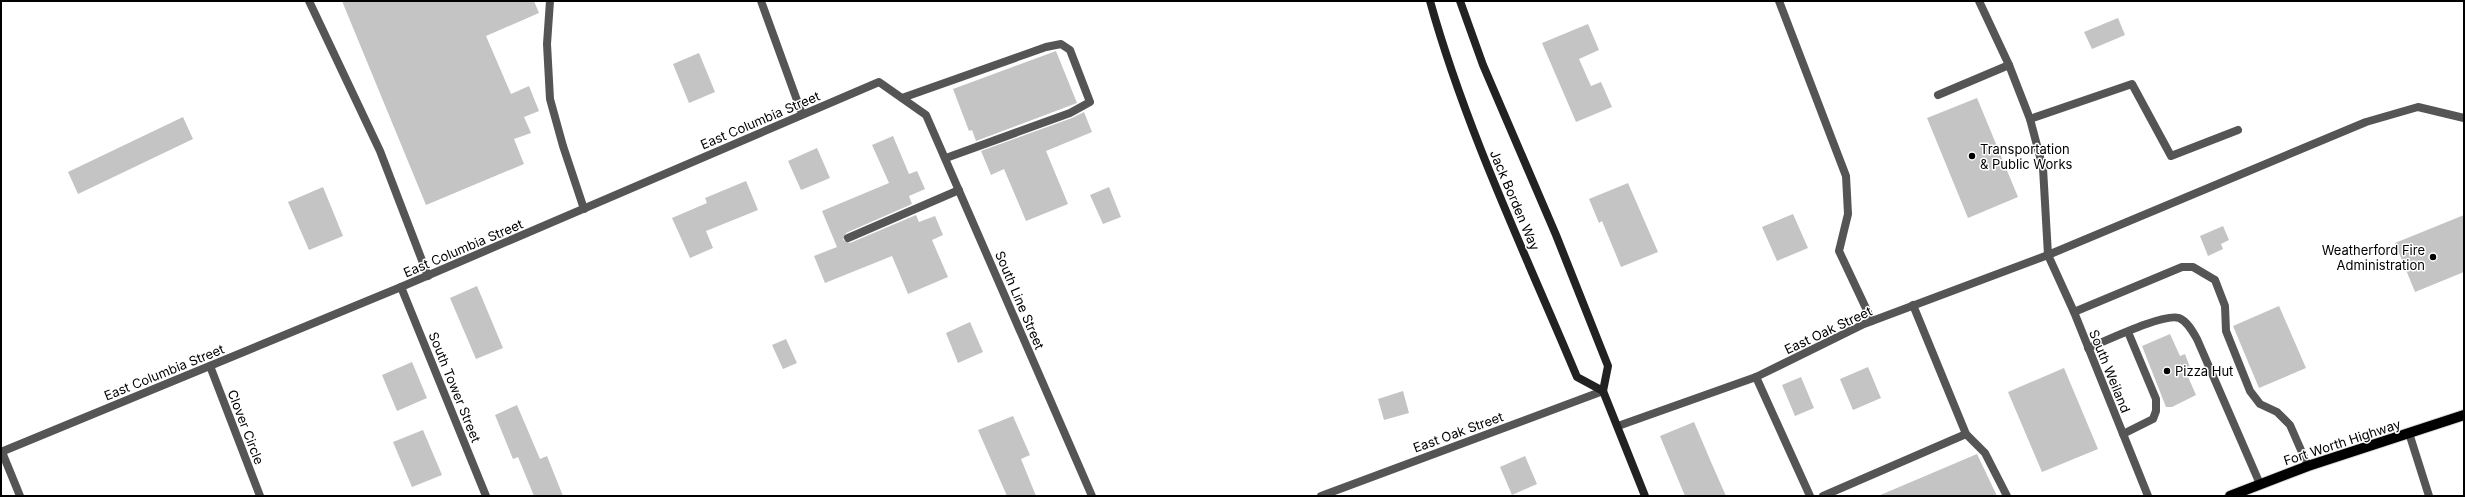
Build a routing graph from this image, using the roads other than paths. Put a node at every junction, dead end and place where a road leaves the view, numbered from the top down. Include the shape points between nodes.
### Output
1 (309, 1) edge
2 (550, 1) edge
3 (760, 1) edge
4 (1430, 1) edge
5 (1460, 1) edge
6 (1779, 1) edge
7 (1979, 1) edge
8 (2009, 65) junction
9 (1938, 95) dead end
10 (902, 98) junction
11 (802, 114) junction
12 (926, 115) joint
13 (2464, 118) edge
14 (2030, 119) junction
15 (2238, 130) dead end
16 (946, 158) junction
17 (959, 190) junction
18 (584, 209) junction
19 (848, 238) dead end
20 (2048, 255) junction
21 (428, 276) junction
22 (401, 288) junction
23 (1913, 305) junction
24 (2074, 312) junction
25 (1872, 321) junction
26 (2128, 332) junction
27 (2088, 348) junction
28 (210, 366) junction
29 (1756, 377) junction
30 (1603, 391) junction
31 (2464, 415) edge
32 (1618, 426) junction
33 (2409, 433) junction
34 (1966, 434) junction
35 (2123, 434) junction
36 (2, 452) edge
37 (2308, 466) junction
38 (2260, 484) junction
39 (20, 496) edge
40 (260, 496) edge
41 (486, 496) edge
42 (1092, 496) edge
43 (1321, 496) edge
44 (1645, 496) edge
45 (1810, 496) edge
46 (1823, 496) edge
47 (2007, 496) edge
48 (2148, 496) edge
49 (2230, 496) edge
50 (2429, 496) edge

1 - 21 street via 380,151
2 - 18 street via 547,44 550,99 562,146
3 - 11 street
4 - 30 main road, Jack Borden Way via 1445,57 1480,147 1577,377
5 - 30 main road, Jack Borden Way via 1483,65 1556,235 1608,366
6 - 25 street via 1846,176 1848,214 1840,251
7 - 8 street
8 - 9 street
8 - 14 street
10 - 11 street, East Columbia Street via 879,82
10 - 12 street, East Columbia Street
10 - 16 street via 1046,47 1061,44 1070,50 1090,102 1070,113
11 - 18 street, East Columbia Street
12 - 16 street, South Line Street
13 - 20 street, East Oak Street via 2418,107 2366,122
14 - 15 street via 2132,84 2171,156
14 - 20 street via 2044,168
16 - 17 street, South Line Street
17 - 19 street
17 - 42 street, South Line Street
18 - 21 street, East Columbia Street
20 - 23 street, East Oak Street
20 - 24 street, South Weiland
21 - 22 street, East Columbia Street
22 - 28 street, East Columbia Street
22 - 41 street, South Tower Street
23 - 25 street, East Oak Street
23 - 34 street
24 - 27 street, South Weiland
24 - 37 street via 2182,267 2193,267 2215,280 2225,306 2226,331 2250,391 2260,404 2277,412 2290,425
25 - 29 street, East Oak Street
26 - 27 street
26 - 35 street via 2156,399 2156,410 2153,419
26 - 38 street via 2165,318 2180,318 2190,327
27 - 35 street, South Weiland
28 - 36 street, East Columbia Street
28 - 40 street, Clover Circle
29 - 32 street, East Oak Street
29 - 45 street
30 - 32 main road
30 - 43 street, East Oak Street
31 - 33 main road, Fort Worth Highway
32 - 44 main road
33 - 37 main road, Fort Worth Highway
33 - 50 street
34 - 46 street
34 - 47 street via 1985,453
35 - 48 street, South Weiland
36 - 39 street
37 - 38 main road, Fort Worth Highway
38 - 49 main road, Fort Worth Highway

